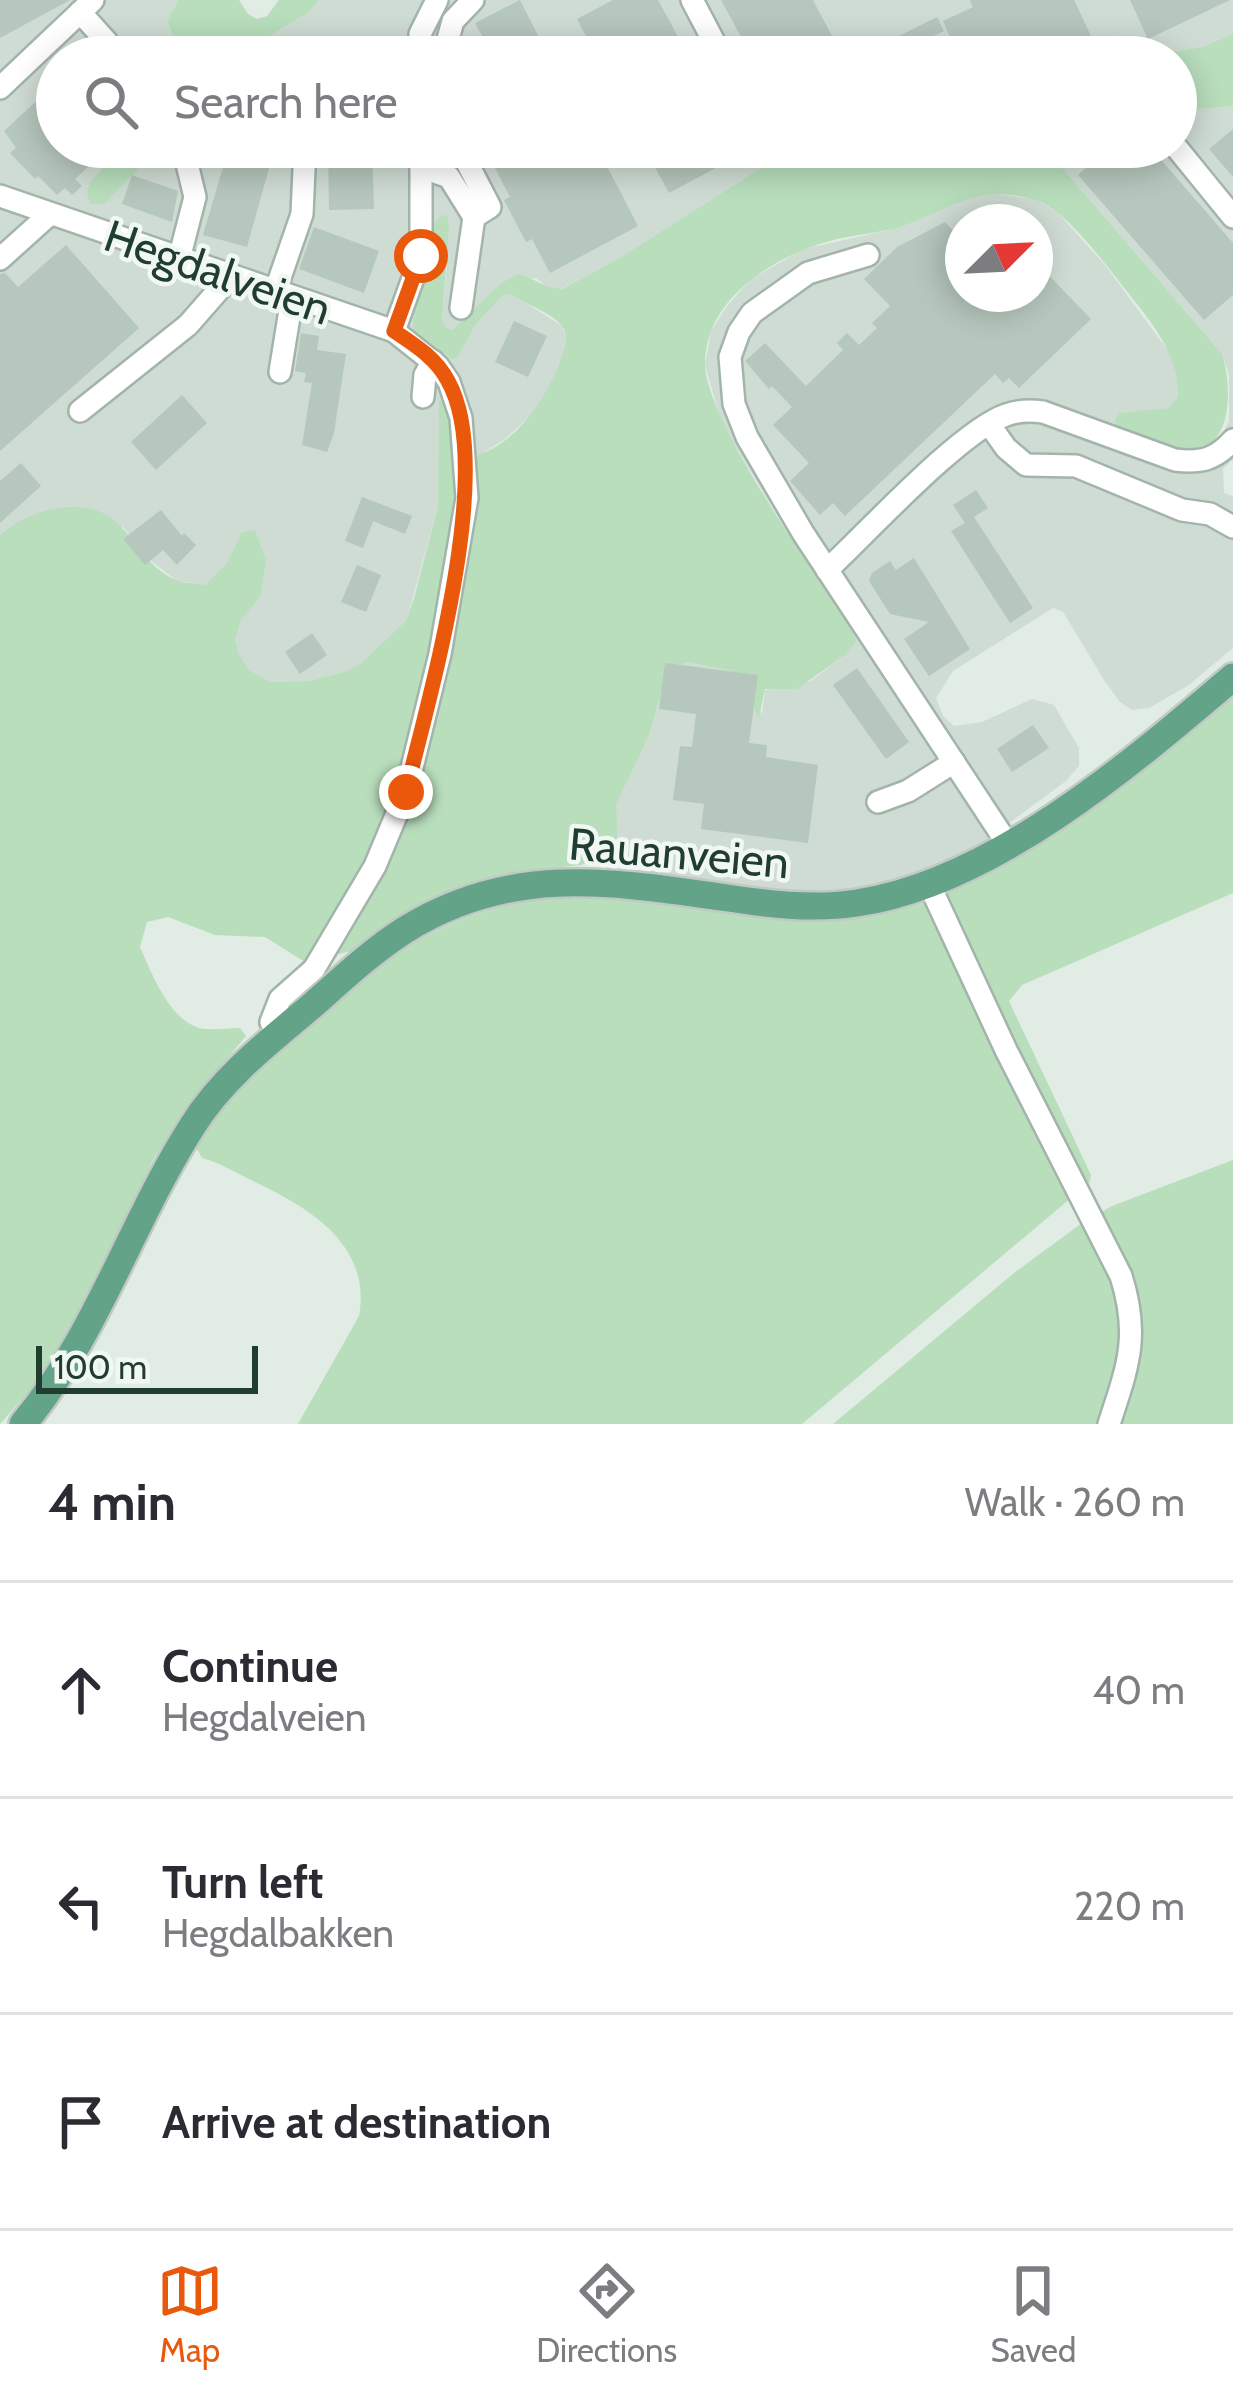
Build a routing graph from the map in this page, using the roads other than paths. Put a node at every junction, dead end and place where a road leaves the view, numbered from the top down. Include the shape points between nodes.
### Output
1 (437, 0) edge
2 (472, 0) edge
3 (692, 0) edge
4 (88, 4) edge
5 (54, 36) edge
6 (104, 36) edge
7 (420, 36) edge
8 (449, 36) edge
9 (711, 36) edge
10 (36, 54) edge
11 (0, 88) edge
12 (188, 168) edge
13 (304, 168) edge
14 (421, 168) edge
15 (437, 168) edge
16 (470, 168) edge
17 (1193, 168) edge
18 (0, 196) edge
19 (50, 214) junction
20 (474, 217) junction
21 (1233, 218) edge
22 (868, 255) dead end
23 (0, 259) edge
24 (179, 260) junction
25 (230, 277) junction
26 (284, 295) junction
27 (461, 308) dead end
28 (394, 331) junction
29 (433, 361) junction
30 (280, 371) dead end
31 (423, 397) dead end
32 (80, 411) dead end
33 (988, 424) junction
34 (1233, 440) edge
35 (1230, 520) edge
36 (827, 570) junction
37 (1233, 677) edge
38 (953, 762) junction
39 (878, 802) dead end
40 (1007, 843) junction
41 (928, 884) junction
42 (281, 1032) junction
43 (22, 1424) edge
44 (1109, 1424) edge

1 - 7 street
2 - 8 street
3 - 9 street
4 - 5 street
4 - 6 street
10 - 11 street
12 - 24 street via 195,197
13 - 26 street
14 - 28 street via 421,256
15 - 20 street
16 - 20 street via 490,207
17 - 21 street
18 - 19 street, Hegdalveien
19 - 23 street
19 - 24 street, Hegdalveien
20 - 27 street
22 - 36 street via 777,292 752,313 730,357 746,437
24 - 25 street, Hegdalveien
25 - 26 street, Hegdalveien
25 - 32 street via 188,325
26 - 28 street, Hegdalveien
26 - 30 street
28 - 29 street, Hegdalveien
29 - 31 street
29 - 42 street via 456,398 467,498 440,654 406,792 375,866 314,969 273,1009 271,1022
33 - 34 street via 1043,412 1193,462
33 - 35 street via 1026,466 1076,466 1182,510
33 - 36 street
36 - 38 street
37 - 40 main road, Rauanveien via 1135,760
38 - 39 street
38 - 40 street
40 - 41 main road, Rauanveien
41 - 42 main road, Rauanveien via 807,907 590,881 494,892 404,931
41 - 44 street via 1121,1276 1133,1347
42 - 43 main road, Rauanveien via 196,1120 85,1330

